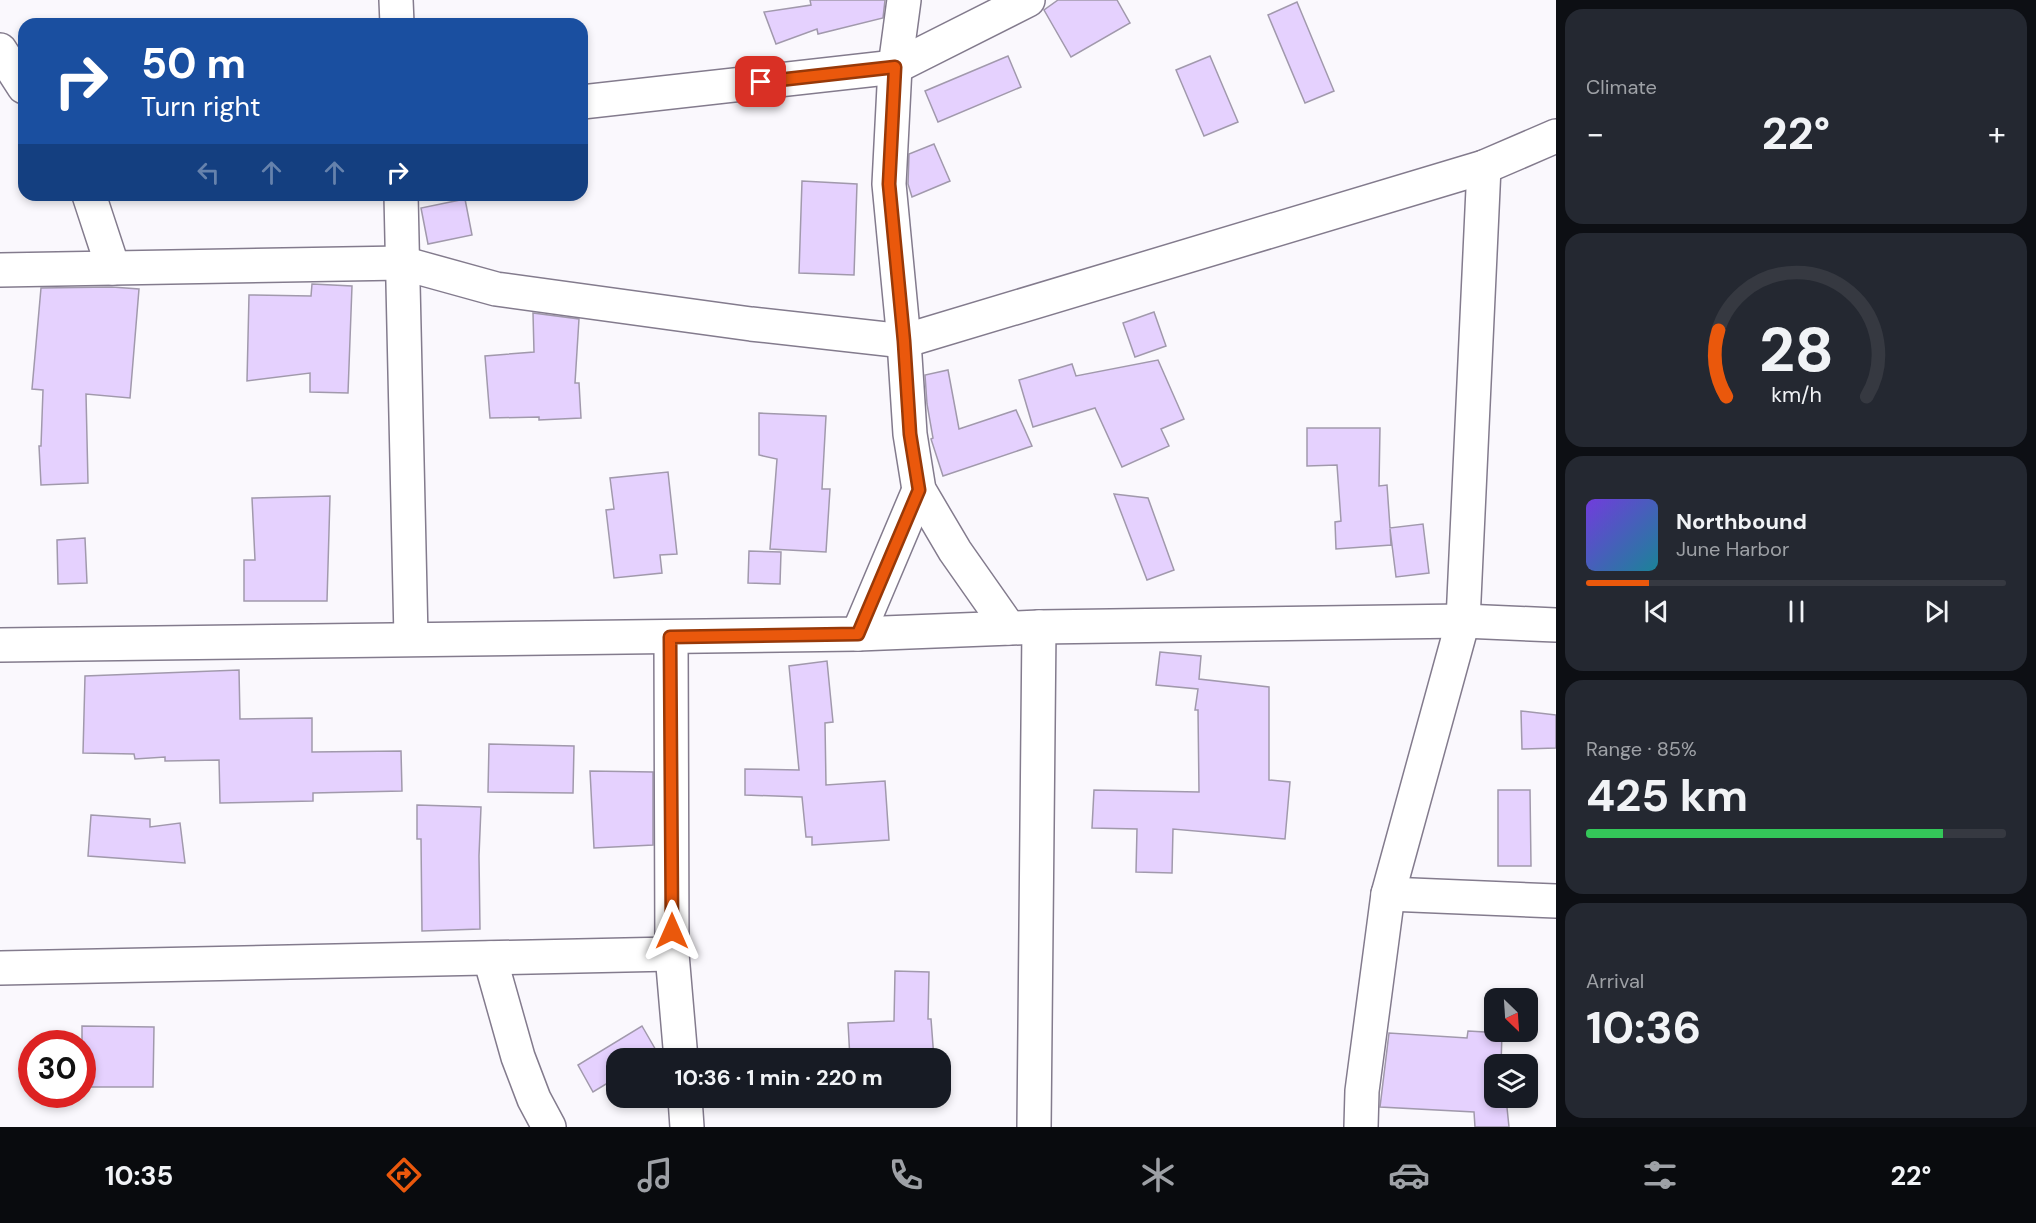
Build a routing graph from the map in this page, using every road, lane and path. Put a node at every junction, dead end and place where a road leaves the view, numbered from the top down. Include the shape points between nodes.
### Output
1 (396, 0) edge
2 (904, 0) edge
3 (1028, 0) edge
4 (397, 18) edge
5 (0, 50) edge
6 (895, 67) junction
7 (18, 78) edge
8 (588, 101) edge
9 (1556, 136) edge
10 (1484, 167) junction
11 (91, 201) edge
12 (401, 201) edge
13 (402, 263) junction
14 (113, 268) junction
15 (0, 270) edge
16 (904, 341) junction
17 (919, 490) junction
18 (1463, 621) junction
19 (1556, 625) edge
20 (1024, 628) junction
21 (858, 634) junction
22 (670, 637) junction
23 (411, 638) junction
24 (0, 645) edge
25 (1388, 894) junction
26 (1556, 901) edge
27 (672, 954) junction
28 (490, 958) junction
29 (0, 968) edge
30 (680, 1048) edge
31 (686, 1108) edge
32 (549, 1127) edge
33 (687, 1127) edge
34 (1034, 1127) edge
35 (1361, 1127) edge

1 - 4 street
2 - 6 street
3 - 6 street
5 - 7 street
6 - 8 street
6 - 16 street via 889,184
9 - 10 street
10 - 16 street
10 - 18 street
11 - 14 street
12 - 13 street
13 - 14 street
13 - 16 street via 496,289
13 - 23 street
14 - 15 street
16 - 17 street via 910,434
17 - 20 street via 955,551
17 - 21 street
18 - 19 street
18 - 20 street
18 - 25 street
20 - 21 street
20 - 34 street
21 - 22 street
22 - 23 street
22 - 27 street
23 - 24 street
25 - 26 street
25 - 35 street via 1362,1091
27 - 28 street
27 - 30 street
28 - 29 street
28 - 32 street via 518,1057
31 - 33 street

